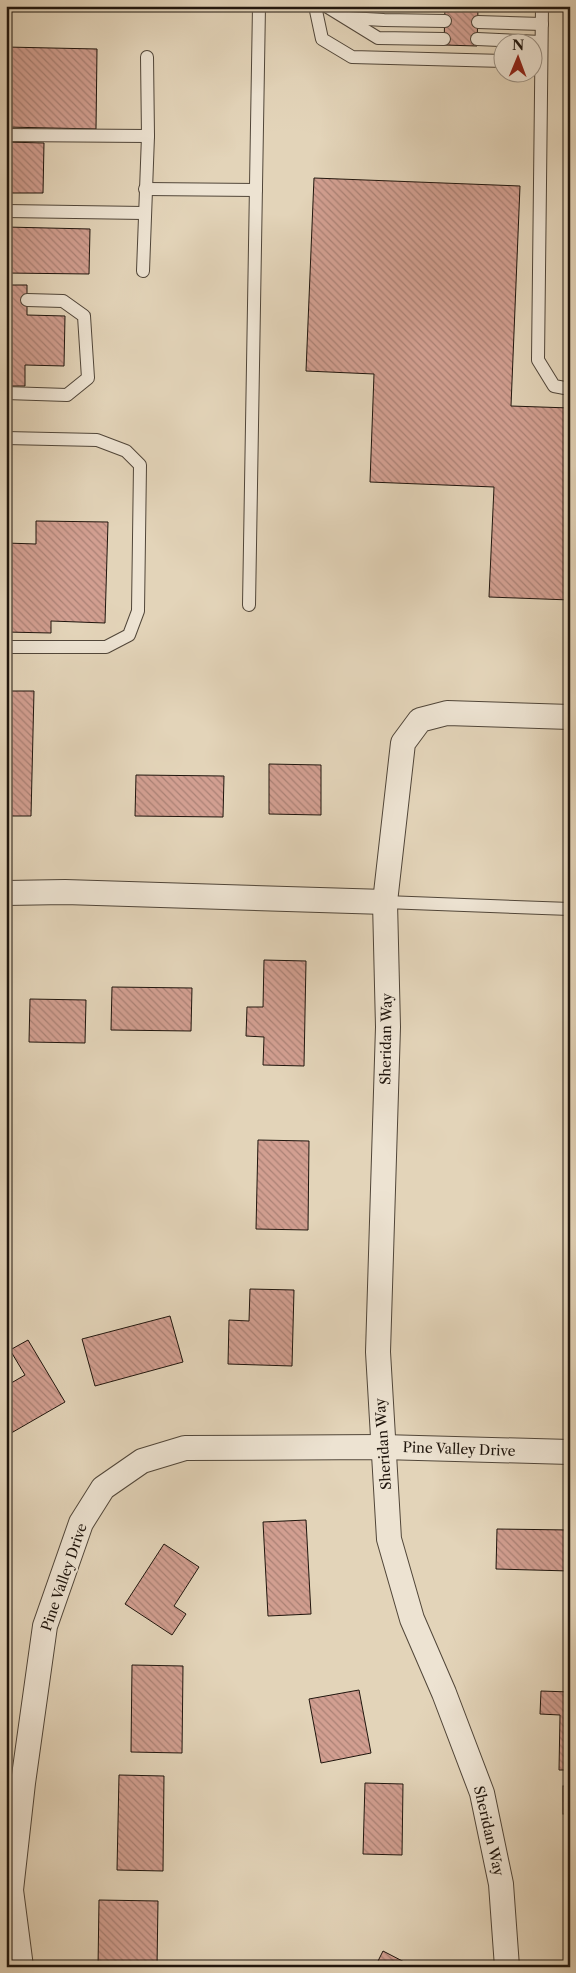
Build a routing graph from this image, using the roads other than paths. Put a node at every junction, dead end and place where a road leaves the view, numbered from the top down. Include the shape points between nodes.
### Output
1 (259, 6) edge
2 (315, 6) edge
3 (326, 6) edge
4 (542, 6) edge
5 (343, 17) junction
6 (445, 21) dead end
7 (478, 22) dead end
8 (542, 24) junction
9 (542, 32) edge
10 (444, 39) dead end
11 (478, 39) dead end
12 (494, 40) edge
13 (147, 57) dead end
14 (494, 61) edge
15 (537, 82) edge
16 (6, 135) edge
17 (148, 136) junction
18 (145, 189) junction
19 (256, 190) junction
20 (6, 212) edge
21 (144, 213) junction
22 (143, 271) dead end
23 (27, 300) dead end
24 (570, 389) edge
25 (6, 394) edge
26 (6, 438) edge
27 (249, 605) dead end
28 (6, 647) edge
29 (570, 717) edge
30 (6, 893) edge
31 (385, 902) junction
32 (570, 909) edge
33 (382, 1447) junction
34 (570, 1452) edge
35 (21, 1967) edge
36 (507, 1967) edge

1 - 19 lane
2 - 14 lane via 322,39 352,57
3 - 5 lane
4 - 8 lane
5 - 6 lane
5 - 10 lane via 378,38
7 - 8 lane
8 - 9 lane
11 - 12 lane
13 - 17 lane
15 - 24 lane via 538,360 554,386
16 - 17 lane
17 - 18 lane
18 - 19 lane
18 - 21 lane
19 - 27 lane
20 - 21 lane
21 - 22 lane
23 - 25 lane via 63,302 84,316 88,378 67,395
26 - 28 lane via 97,440 126,451 140,465 138,611 129,635 106,647
29 - 31 street, Sheridan Way via 447,713 420,720 402,743
30 - 31 street
31 - 32 lane
31 - 33 street, Sheridan Way via 388,1027 378,1352
33 - 34 street, Pine Valley Drive
33 - 35 street, Pine Valley Drive via 185,1448 142,1461 103,1488 81,1523 45,1626 11,1890
33 - 36 street, Sheridan Way via 394,1557 412,1619 482,1793 501,1884

